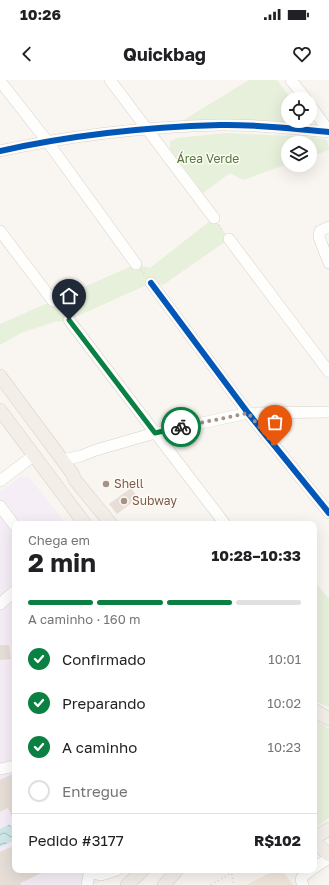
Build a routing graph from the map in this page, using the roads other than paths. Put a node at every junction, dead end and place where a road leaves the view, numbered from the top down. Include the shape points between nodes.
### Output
1 (110, 80) edge
2 (291, 80) edge
3 (0, 81) edge
4 (300, 92) edge
5 (317, 115) edge
6 (146, 129) junction
7 (329, 131) edge
8 (47, 141) junction
9 (0, 151) edge
10 (214, 218) road end
11 (329, 227) edge
12 (0, 231) edge
13 (229, 239) road end
14 (329, 263) edge
15 (136, 264) road end
16 (151, 283) road end
17 (53, 301) road end
18 (69, 320) road end
19 (329, 372) edge
20 (0, 376) edge
21 (0, 410) edge
22 (329, 412) edge
23 (248, 413) junction
24 (155, 433) junction
25 (33, 456) junction
26 (81, 456) junction
27 (62, 460) junction
28 (74, 477) junction
29 (0, 481) edge
30 (61, 491) junction
31 (0, 506) edge
32 (329, 513) edge
33 (83, 521) edge
34 (109, 521) edge
35 (223, 521) edge
36 (12, 522) edge
37 (12, 594) edge
38 (0, 604) edge
39 (12, 767) edge
40 (0, 769) edge
41 (329, 829) edge
42 (317, 837) edge
43 (317, 842) edge
44 (329, 855) edge
45 (329, 858) edge
46 (317, 866) edge
47 (106, 873) edge
48 (139, 873) edge
49 (174, 873) edge
50 (307, 873) edge
51 (89, 878) edge
52 (126, 884) edge
53 (164, 885) edge
54 (303, 885) edge

1 - 6 street
2 - 4 street
3 - 8 street
5 - 7 street
6 - 7 street via 221,125
6 - 8 street
6 - 10 street
8 - 9 street
8 - 15 street
11 - 14 street via 320,231 319,237
12 - 17 street
13 - 19 street
16 - 23 street
18 - 24 street
20 - 27 main road
21 - 25 main road
22 - 23 street
23 - 24 street
23 - 32 street
24 - 26 street
24 - 35 street
25 - 29 street
25 - 30 main road
26 - 27 street
26 - 28 street
27 - 28 main road
28 - 30 main road via 71,488
28 - 34 main road
30 - 33 main road
31 - 36 street
37 - 38 street
39 - 40 street
41 - 42 main road
43 - 44 main road
45 - 46 street
47 - 51 street
48 - 52 main road
49 - 53 main road
50 - 54 street via 302,877

